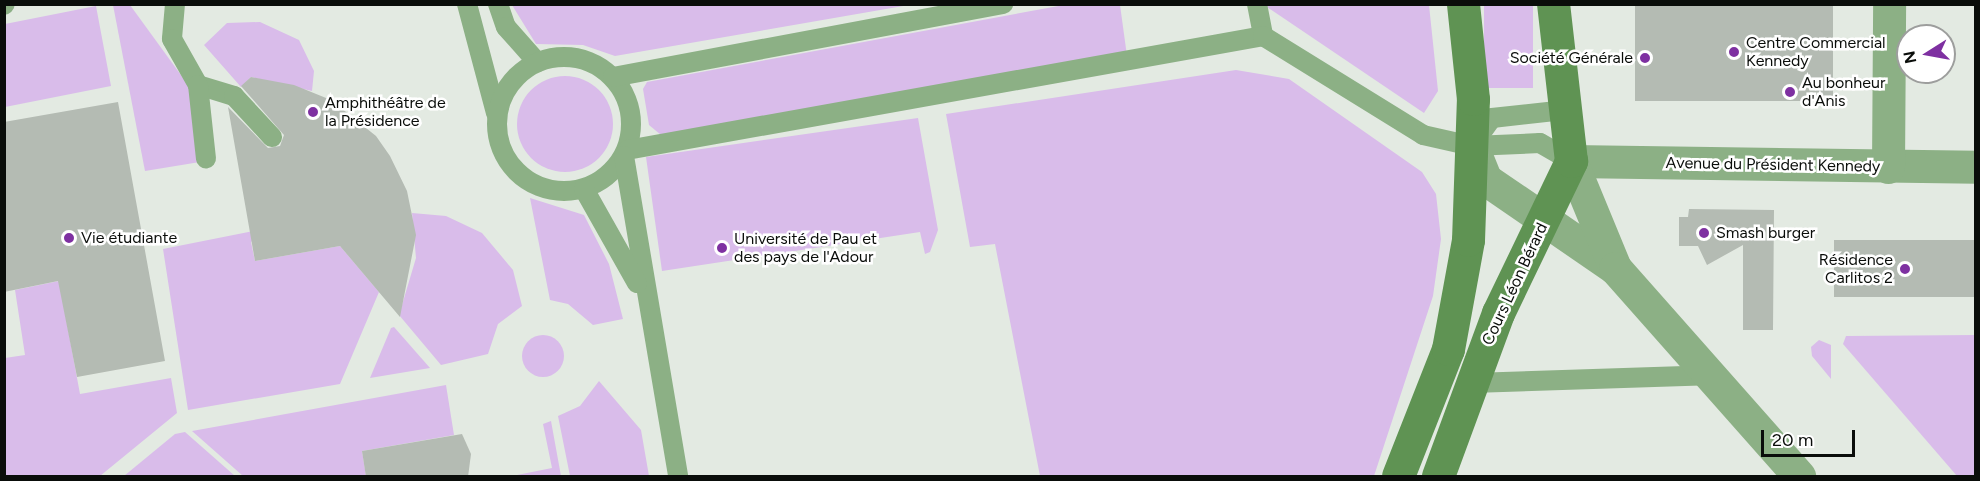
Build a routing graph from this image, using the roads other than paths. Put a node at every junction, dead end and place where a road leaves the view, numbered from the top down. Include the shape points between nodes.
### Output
1 (175, 4) edge
2 (467, 4) edge
3 (498, 4) edge
4 (1003, 4) edge
5 (1257, 4) edge
6 (1463, 4) edge
7 (1553, 4) edge
8 (1889, 4) edge
9 (1263, 36) junction
10 (537, 62) junction
11 (613, 77) junction
12 (198, 85) junction
13 (1564, 110) junction
14 (496, 113) junction
15 (272, 137) dead end
16 (1472, 146) junction
17 (625, 153) junction
18 (206, 159) dead end
19 (1571, 161) junction
20 (1888, 167) junction
21 (1976, 167) edge
22 (584, 189) junction
23 (1546, 219) junction
24 (1615, 268) junction
25 (643, 295) junction
26 (1708, 375) junction
27 (1472, 383) junction
28 (678, 477) edge
29 (1398, 477) edge
30 (1438, 477) edge
31 (1799, 477) edge

1 - 12 lane via 172,39
2 - 14 lane
3 - 10 lane via 506,27
4 - 11 lane
5 - 9 lane
6 - 16 main road via 1473,99
7 - 13 main road
8 - 20 street
9 - 16 lane via 1423,135
9 - 17 lane
10 - 11 lane via 577,57
10 - 14 lane via 506,90
11 - 17 lane via 631,111
12 - 15 lane via 234,96
12 - 18 lane
13 - 16 lane via 1492,118
13 - 19 main road
14 - 22 lane via 504,156 519,174 538,187
16 - 19 lane via 1540,143
16 - 23 street via 1485,179
16 - 29 main road via 1468,240 1448,349
17 - 22 lane via 614,170
17 - 25 lane
19 - 20 street, Avenue du Président Kennedy
19 - 23 main road, Cours Léon Bérard
19 - 24 street
20 - 21 street, Avenue du Président Kennedy
22 - 25 lane
23 - 24 street
23 - 27 main road, Cours Léon Bérard via 1498,313
24 - 26 street
25 - 28 lane
26 - 27 lane
26 - 31 street
27 - 30 main road, Cours Léon Bérard

